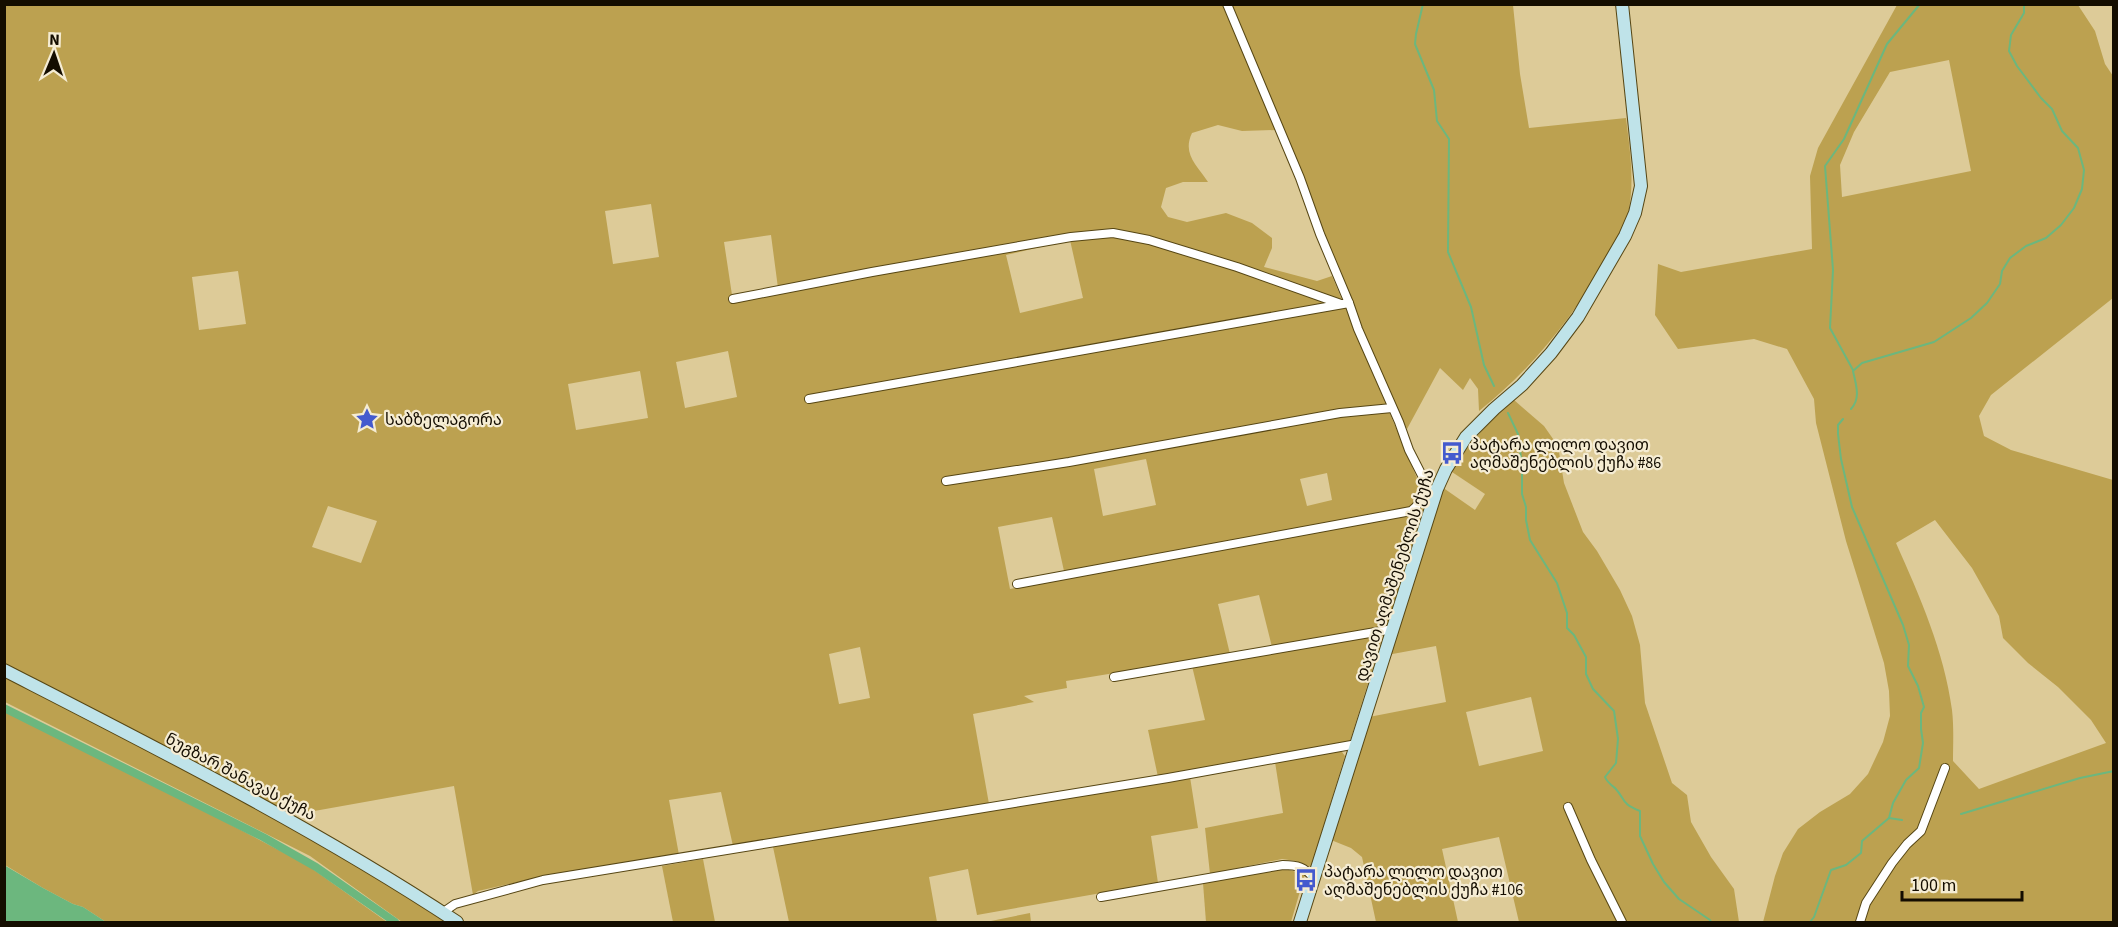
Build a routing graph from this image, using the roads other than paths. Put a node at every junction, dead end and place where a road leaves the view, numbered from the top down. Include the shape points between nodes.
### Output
1 (1227, 4) edge
2 (1622, 4) edge
3 (733, 299) dead end
4 (1345, 303) junction
5 (809, 399) dead end
6 (1392, 408) junction
7 (946, 481) dead end
8 (1427, 483) junction
9 (1435, 500) junction
10 (1017, 584) dead end
11 (1393, 629) junction
12 (4, 670) edge
13 (1114, 677) dead end
14 (1357, 744) junction
15 (1945, 768) dead end
16 (1568, 807) dead end
17 (1314, 878) junction
18 (1101, 897) dead end
19 (442, 913) junction
20 (457, 922) edge
21 (1300, 922) edge
22 (1622, 922) edge
23 (1860, 922) edge

1 - 4 street via 1300,178
2 - 9 street, დავით აღმაშენებლის ქუჩა via 1641,186 1635,213 1578,317 1522,385 1466,437 1446,469
3 - 4 street via 1071,237 1113,233 1149,240
4 - 5 street
4 - 6 street
6 - 7 street via 1340,413
6 - 8 street
8 - 9 street
8 - 10 street via 1418,507 1411,511
9 - 11 street, დავით აღმაშენებლის ქუჩა
11 - 13 street
11 - 14 street, დავით აღმაშენებლის ქუჩა
12 - 19 street, ნუგზარ შანავას ქუჩა via 333,845
14 - 17 street, დავით აღმაშენებლის ქუჩა
14 - 19 street via 543,880 455,904
15 - 23 street via 1921,831 1892,863 1866,903
16 - 22 street
17 - 18 street via 1305,868 1283,865
17 - 21 street, დავით აღმაშენებლის ქუჩა
19 - 20 street, ნუგზარ შანავას ქუჩა

